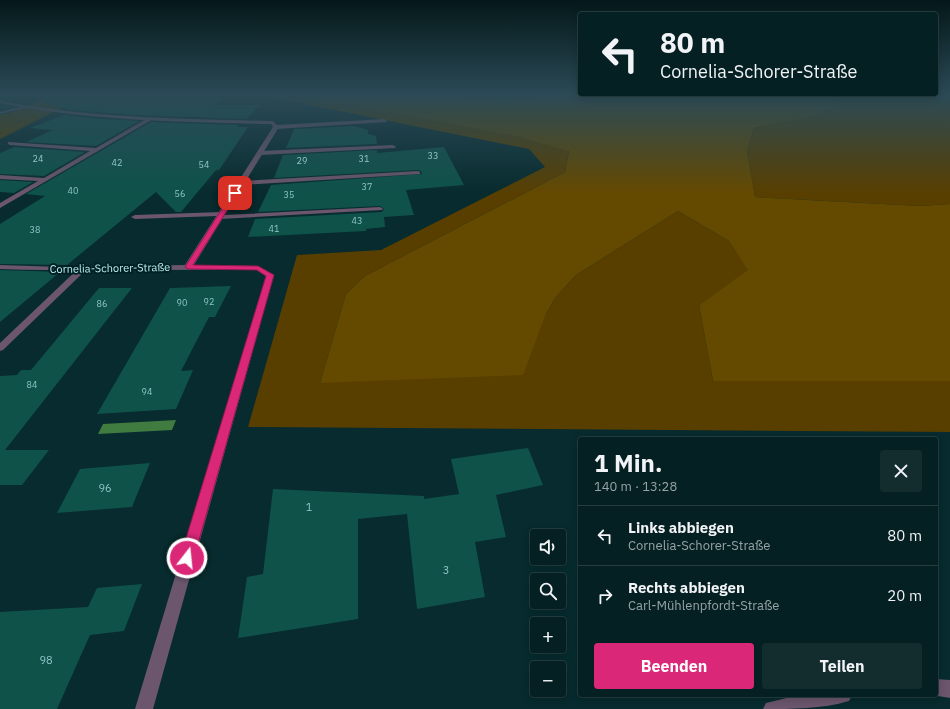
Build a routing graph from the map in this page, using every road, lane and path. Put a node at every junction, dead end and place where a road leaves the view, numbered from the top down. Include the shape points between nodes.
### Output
1 (136, 127) edge
2 (276, 127) edge
3 (10, 143) dead end
4 (393, 147) dead end
5 (97, 150) junction
6 (260, 153) junction
7 (418, 173) dead end
8 (0, 177) edge
9 (45, 180) junction
10 (241, 182) junction
11 (0, 206) edge
12 (380, 208) dead end
13 (221, 215) junction
14 (135, 217) dead end
15 (0, 267) edge
16 (188, 267) junction
17 (84, 268) junction
18 (0, 348) edge
19 (938, 688) edge
20 (950, 688) edge
21 (833, 697) edge
22 (144, 709) edge
23 (772, 709) edge

1 - 5 street
2 - 6 street
3 - 5 street
4 - 6 street
5 - 9 street
6 - 10 street
7 - 10 street
8 - 9 street
9 - 11 street
10 - 13 street
12 - 13 street
13 - 14 street
13 - 16 street
15 - 17 street, Cornelia-Schorer-Straße
16 - 17 street, Cornelia-Schorer-Straße
16 - 22 street, Cornelia-Schorer-Straße via 258,268 270,275
17 - 18 street
19 - 20 street
21 - 23 street

